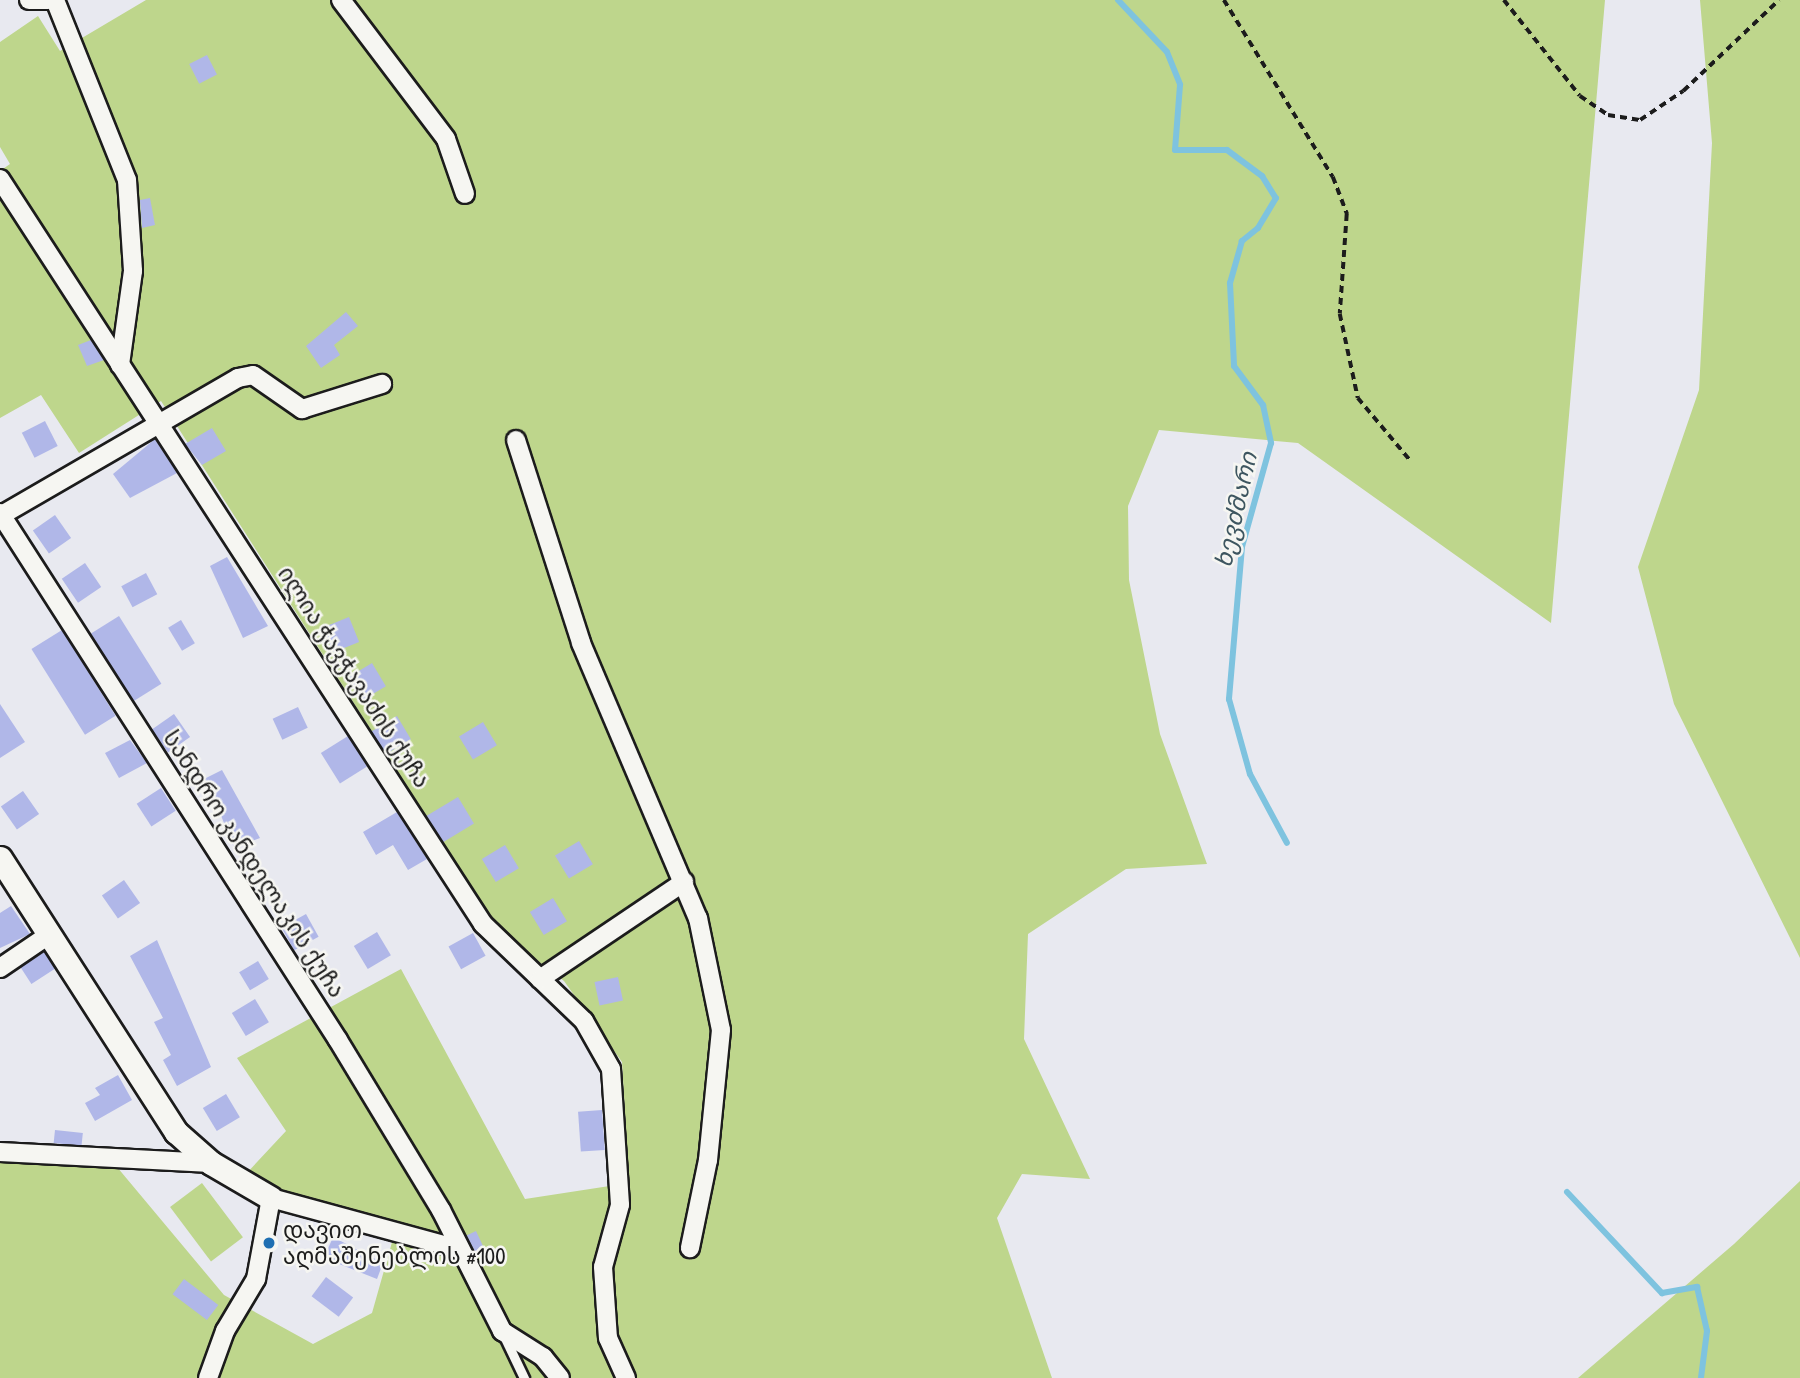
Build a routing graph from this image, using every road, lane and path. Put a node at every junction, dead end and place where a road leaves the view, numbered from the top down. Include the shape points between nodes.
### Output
1 (29, 0) edge
2 (48, 0) edge
3 (55, 0) edge
4 (341, 0) edge
5 (1224, 0) edge
6 (1504, 0) edge
7 (1779, 0) edge
8 (0, 179) edge
9 (465, 194) dead end
10 (120, 365) junction
11 (382, 384) dead end
12 (161, 423) junction
13 (516, 440) dead end
14 (1409, 459) dead end
15 (1, 515) edge
16 (0, 858) edge
17 (684, 882) junction
18 (50, 934) junction
19 (0, 968) edge
20 (540, 979) junction
21 (0, 1152) edge
22 (211, 1163) junction
23 (271, 1198) junction
24 (455, 1248) junction
25 (690, 1248) dead end
26 (502, 1331) junction
27 (208, 1378) edge
28 (524, 1378) edge
29 (560, 1378) edge
30 (625, 1378) edge

1 - 2 street
3 - 10 street via 127,180 133,271
4 - 9 street via 446,139
5 - 14 path via 1333,177 1346,214 1340,314 1358,398
6 - 7 path via 1580,96 1608,115 1640,120 1682,91
8 - 10 street, ილია ჭავჭავაძის ქუჩა
10 - 12 street, ილია ჭავჭავაძის ქუჩა
11 - 12 street via 302,410 253,375
12 - 15 street
12 - 20 street, ილია ჭავჭავაძის ქუჩა via 483,924
13 - 17 street via 581,643
15 - 24 street, სანდრო კანდელაკის ქუჩა via 338,1040 441,1210
16 - 18 street
17 - 20 street
17 - 25 street via 722,1030 708,1160
18 - 19 street
18 - 22 street via 176,1132
20 - 30 street, ილია ჭავჭავაძის ქუჩა via 584,1021 611,1069 620,1205 603,1267 608,1338
21 - 22 street
22 - 23 street
23 - 24 street
23 - 27 street via 256,1279 225,1331
24 - 26 street, სანდრო კანდელაკის ქუჩა
26 - 28 lane
26 - 29 street via 542,1357

